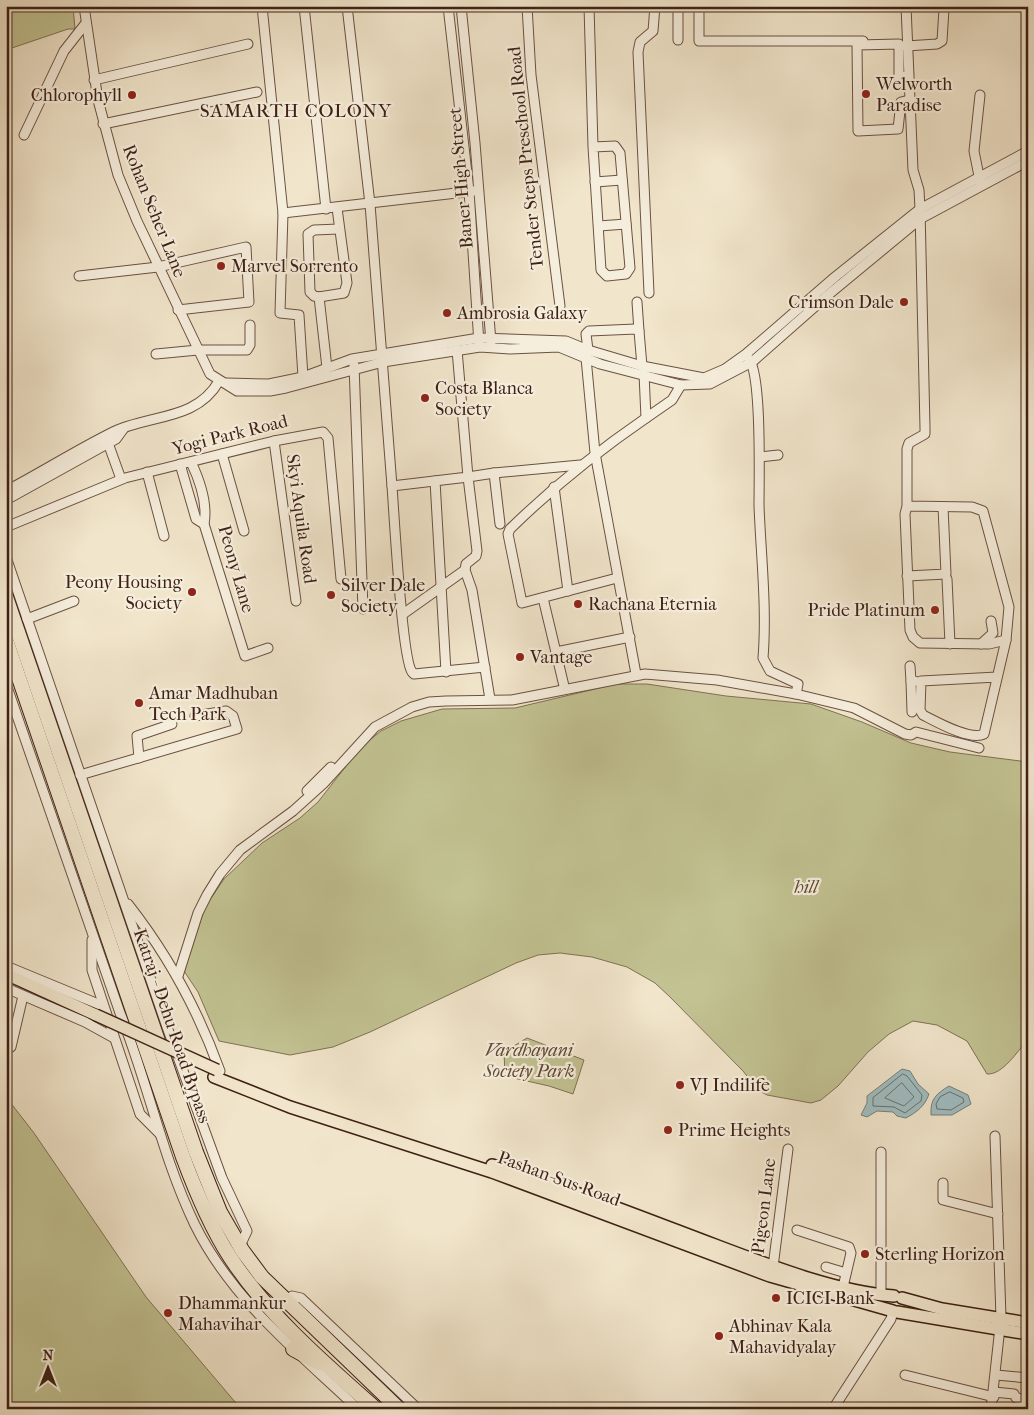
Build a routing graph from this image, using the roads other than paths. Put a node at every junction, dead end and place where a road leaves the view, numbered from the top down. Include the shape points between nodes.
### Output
1 (84, 6) edge
2 (262, 6) edge
3 (304, 6) edge
4 (347, 6) edge
5 (448, 6) edge
6 (461, 6) edge
7 (528, 6) edge
8 (589, 6) edge
9 (655, 6) edge
10 (678, 6) edge
11 (700, 6) edge
12 (906, 6) edge
13 (944, 10) dead end
14 (86, 23) junction
15 (678, 40) dead end
16 (248, 44) dead end
17 (906, 44) junction
18 (908, 76) junction
19 (94, 80) junction
20 (257, 92) dead end
21 (980, 95) dead end
22 (909, 100) junction
23 (103, 124) junction
24 (24, 135) dead end
25 (593, 148) junction
26 (1028, 151) edge
27 (1028, 161) edge
28 (622, 180) junction
29 (980, 181) junction
30 (595, 182) junction
31 (479, 190) junction
32 (469, 191) junction
33 (370, 204) junction
34 (337, 208) junction
35 (326, 209) junction
36 (283, 213) junction
37 (920, 214) junction
38 (626, 224) junction
39 (599, 226) junction
40 (340, 229) junction
41 (158, 267) junction
42 (79, 276) dead end
43 (649, 293) dead end
44 (320, 297) junction
45 (638, 302) dead end
46 (560, 306) dead end
47 (178, 310) junction
48 (250, 325) dead end
49 (640, 332) junction
50 (479, 342) junction
51 (491, 343) junction
52 (198, 350) junction
53 (457, 350) junction
54 (156, 354) dead end
55 (587, 354) junction
56 (746, 354) junction
57 (383, 358) junction
58 (353, 359) junction
59 (752, 362) junction
60 (328, 368) junction
61 (354, 370) junction
62 (643, 370) junction
63 (302, 377) junction
64 (221, 382) junction
65 (681, 384) junction
66 (646, 418) junction
67 (126, 426) junction
68 (274, 441) junction
69 (108, 443) junction
70 (595, 453) junction
71 (222, 454) junction
72 (778, 455) dead end
73 (760, 456) junction
74 (191, 462) junction
75 (180, 464) junction
76 (580, 465) junction
77 (147, 472) junction
78 (494, 473) junction
79 (468, 477) junction
80 (121, 479) junction
81 (435, 481) junction
82 (392, 486) junction
83 (554, 487) junction
84 (6, 491) edge
85 (6, 500) edge
86 (907, 506) junction
87 (944, 506) junction
88 (204, 524) junction
89 (500, 524) dead end
90 (6, 527) edge
91 (244, 531) dead end
92 (164, 536) dead end
93 (6, 557) edge
94 (465, 570) junction
95 (908, 576) junction
96 (617, 578) junction
97 (341, 579) dead end
98 (947, 579) dead end
99 (441, 587) junction
100 (568, 592) junction
101 (6, 597) edge
102 (543, 598) junction
103 (296, 601) dead end
104 (74, 602) dead end
105 (364, 609) dead end
106 (402, 614) junction
107 (27, 619) junction
108 (991, 620) dead end
109 (630, 637) junction
110 (6, 640) edge
111 (1006, 640) junction
112 (950, 644) junction
113 (981, 644) junction
114 (268, 648) dead end
115 (556, 652) junction
116 (910, 666) dead end
117 (485, 667) junction
118 (446, 672) junction
119 (635, 674) junction
120 (996, 677) junction
121 (911, 681) junction
122 (921, 681) junction
123 (6, 684) edge
124 (564, 686) junction
125 (796, 694) junction
126 (490, 698) junction
127 (912, 712) dead end
128 (195, 716) dead end
129 (172, 724) dead end
130 (979, 748) dead end
131 (139, 758) junction
132 (80, 775) junction
133 (266, 832) junction
134 (109, 880) junction
135 (123, 898) junction
136 (94, 925) junction
137 (6, 966) edge
138 (6, 974) edge
139 (178, 976) junction
140 (6, 982) edge
141 (6, 988) edge
142 (23, 996) junction
143 (94, 1016) junction
144 (114, 1038) junction
145 (11, 1047) dead end
146 (217, 1073) junction
147 (161, 1135) junction
148 (995, 1136) dead end
149 (788, 1149) dead end
150 (881, 1152) dead end
151 (943, 1183) dead end
152 (549, 1184) junction
153 (998, 1214) junction
154 (797, 1230) dead end
155 (240, 1246) junction
156 (773, 1267) junction
157 (826, 1267) dead end
158 (846, 1273) junction
159 (843, 1287) junction
160 (881, 1294) junction
161 (898, 1297) junction
162 (894, 1314) junction
163 (1028, 1323) edge
164 (1001, 1324) junction
165 (1028, 1334) edge
166 (293, 1349) junction
167 (331, 1369) junction
168 (905, 1375) dead end
169 (996, 1375) junction
170 (376, 1378) junction
171 (1028, 1378) edge
172 (994, 1395) junction
173 (1028, 1398) edge
174 (353, 1407) edge
175 (376, 1409) edge
176 (399, 1409) edge
177 (418, 1409) edge
178 (833, 1409) edge
179 (991, 1409) edge

1 - 14 street, Rohan Seher Lane
2 - 36 street
3 - 35 street
4 - 33 street
5 - 32 street, Baner High Street
6 - 31 street, Baner High Street
7 - 46 street, Tender Steps Preschool Road via 531,75
8 - 25 street
9 - 43 street via 653,31 640,42 638,52
10 - 15 street
11 - 17 street via 699,41
12 - 17 street
13 - 17 street via 942,41 937,44
14 - 19 street, Rohan Seher Lane
14 - 24 street via 64,50
16 - 19 street
17 - 18 street
18 - 22 street
18 - 22 street via 899,77 899,44 857,45 858,131 898,129 901,102
19 - 23 street, Rohan Seher Lane
20 - 23 street
21 - 29 street via 974,146
22 - 37 street via 913,170 919,190
23 - 41 street, Rohan Seher Lane via 118,175
25 - 28 street via 618,148
25 - 30 street
26 - 29 street
27 - 29 street
28 - 30 street
28 - 38 street
29 - 37 street
30 - 39 street
31 - 32 street
31 - 51 street, Baner High Street
32 - 33 street
32 - 50 street, Baner High Street
33 - 34 street
33 - 57 street
34 - 35 street
34 - 40 street
35 - 36 street
36 - 63 street via 280,313 299,315
37 - 56 street via 835,276
37 - 59 street
37 - 86 street via 925,434 910,443 907,449
38 - 39 street
38 - 39 street via 629,272 607,276 602,270
40 - 44 street via 347,290
40 - 44 street via 314,230 308,234 310,292
41 - 42 street
41 - 47 street, Rohan Seher Lane
41 - 47 street via 246,248 249,302
44 - 60 street
45 - 49 street
47 - 52 street, Rohan Seher Lane
48 - 52 street via 247,350
49 - 55 street via 636,329 589,331 586,334
49 - 62 street
50 - 51 street
50 - 53 street
50 - 57 street
51 - 55 street via 566,340
52 - 54 street
52 - 64 street, Rohan Seher Lane via 210,374
53 - 57 street
53 - 79 street
55 - 62 street
55 - 70 street
56 - 59 street
56 - 62 street via 725,369 704,378
57 - 58 street
57 - 61 street
57 - 82 street
58 - 60 street
58 - 61 street
59 - 65 street via 710,384
59 - 73 street
60 - 63 street
61 - 64 street via 270,391 237,391
61 - 105 street
62 - 65 street
62 - 66 street
63 - 64 street via 269,384
64 - 67 street via 191,408
65 - 66 street via 672,400
66 - 70 street
67 - 69 street via 116,439
67 - 84 street
68 - 71 street, Yogi Park Road
68 - 97 street, Yogi Park Road via 323,432 328,435
68 - 103 street, Skyi Aquila Road
69 - 80 street
69 - 85 street
70 - 76 street
70 - 96 street
71 - 74 street, Yogi Park Road
71 - 91 street
72 - 73 street
73 - 125 street via 763,658 770,671 798,684
74 - 75 street, Yogi Park Road
74 - 88 street, Peony Lane via 203,494
75 - 77 street, Yogi Park Road
75 - 88 street via 196,519
76 - 78 street
76 - 83 street
77 - 80 street, Yogi Park Road
77 - 92 street
78 - 79 street
78 - 89 street
79 - 81 street
79 - 94 street via 477,551
80 - 90 street, Yogi Park Road
81 - 82 street
81 - 99 street
82 - 106 street
83 - 100 street
83 - 102 street via 508,534 521,601 526,603
86 - 87 street
86 - 95 street
87 - 95 street via 946,574
87 - 111 street via 983,511 1009,608
88 - 114 street, Peony Lane via 246,656
93 - 107 street
94 - 99 street
94 - 117 street via 472,590
95 - 112 street via 913,637 920,643
96 - 100 street
96 - 109 street
98 - 112 street
99 - 106 street
99 - 118 street
100 - 102 street
101 - 134 highway, Katraj - Dehu Road Bypass
102 - 115 street
104 - 107 street
106 - 118 street via 410,669 414,674
107 - 132 street
108 - 113 street via 993,633
109 - 115 street
109 - 119 street
110 - 136 highway, Katraj - Dehu Road Bypass
111 - 113 street
111 - 120 street
112 - 113 street
115 - 124 street
116 - 121 street
117 - 118 street
117 - 126 street
119 - 124 street via 630,672
119 - 125 street via 717,680
119 - 133 street via 512,700 429,702 400,712 368,733 323,784
120 - 122 street
120 - 122 street via 984,734 978,737 923,715 920,710
121 - 122 street
121 - 127 street
123 - 136 street
124 - 126 street via 508,698
125 - 130 street via 854,708 905,734 916,732
126 - 133 street via 433,699 387,714 372,724 303,795 271,822
128 - 131 street via 226,711 233,716 237,729
129 - 131 street via 137,736
131 - 132 street
132 - 134 street
133 - 139 street via 240,850 207,895
134 - 135 street
134 - 155 highway, Katraj - Dehu Road Bypass via 207,1183
135 - 139 street
135 - 155 street via 222,1178 247,1231
136 - 143 street
136 - 147 street
136 - 167 highway, Katraj - Dehu Road Bypass via 208,1218 251,1286
137 - 143 street
138 - 143 main road
139 - 146 street via 214,1056
140 - 143 main road
141 - 142 street
142 - 143 street
142 - 145 street
143 - 144 street
143 - 144 street
143 - 146 main road, Pashan-Sus Road, bridge
144 - 147 street via 140,1114
146 - 152 main road, Pashan-Sus Road via 290,1107
147 - 166 street via 195,1224 219,1265 240,1294
148 - 153 street
149 - 156 street, Pigeon Lane
150 - 160 street
151 - 153 street via 943,1200
152 - 156 main road, Pashan-Sus Road
152 - 162 main road, Pashan-Sus Road via 770,1276
153 - 164 street
154 - 158 street via 849,1247 851,1253
155 - 170 highway, Katraj - Dehu Road Bypass via 262,1277 286,1302
156 - 159 main road, Pashan-Sus Road
157 - 158 street
158 - 159 street
159 - 160 main road, Pashan-Sus Road
160 - 161 main road, Pashan-Sus Road
161 - 162 main road via 889,1302
161 - 164 main road, Pashan-Sus Road
162 - 164 main road, Pashan-Sus Road
162 - 178 street
163 - 164 main road, Pashan-Sus Road
164 - 165 main road, Pashan-Sus Road
164 - 169 street
166 - 167 highway
166 - 174 street
167 - 175 highway, Katraj - Dehu Road Bypass
168 - 172 street
169 - 171 street
169 - 172 street
170 - 176 highway, Katraj - Dehu Road Bypass
170 - 177 street
172 - 173 street via 1008,1392 1016,1398
172 - 179 street

